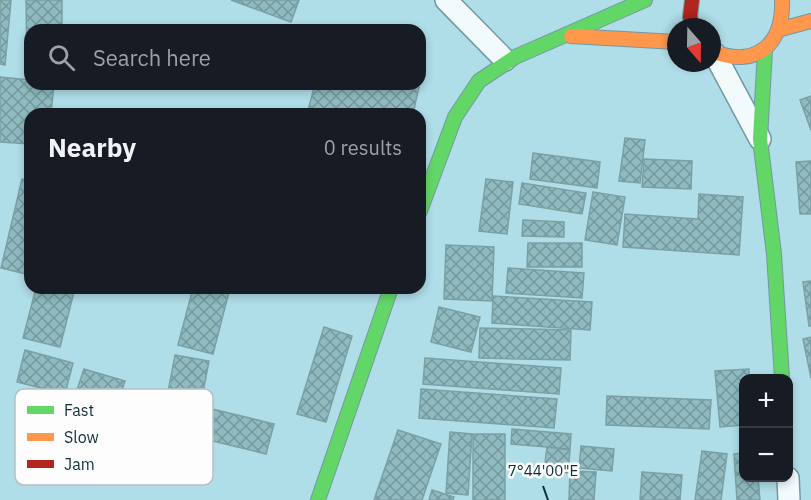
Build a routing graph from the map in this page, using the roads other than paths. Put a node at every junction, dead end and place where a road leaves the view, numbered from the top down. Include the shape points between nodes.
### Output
1 (446, 0) edge
2 (645, 0) edge
3 (692, 0) edge
4 (782, 0) edge
5 (690, 18) edge
6 (811, 21) edge
7 (781, 29) junction
8 (568, 36) junction
9 (667, 42) edge
10 (765, 50) junction
11 (721, 56) edge
12 (505, 60) junction
13 (721, 67) edge
14 (760, 140) junction
15 (426, 196) edge
16 (389, 294) edge
17 (782, 374) edge
18 (788, 482) edge
19 (318, 500) edge
20 (789, 500) edge

1 - 12 street
2 - 8 street
3 - 5 street
4 - 7 street
6 - 7 street
7 - 10 street
8 - 9 street
8 - 12 street
10 - 11 street via 740,59
10 - 14 street
12 - 15 street via 468,94
13 - 14 street
14 - 17 street via 774,254
16 - 19 street
18 - 20 street

